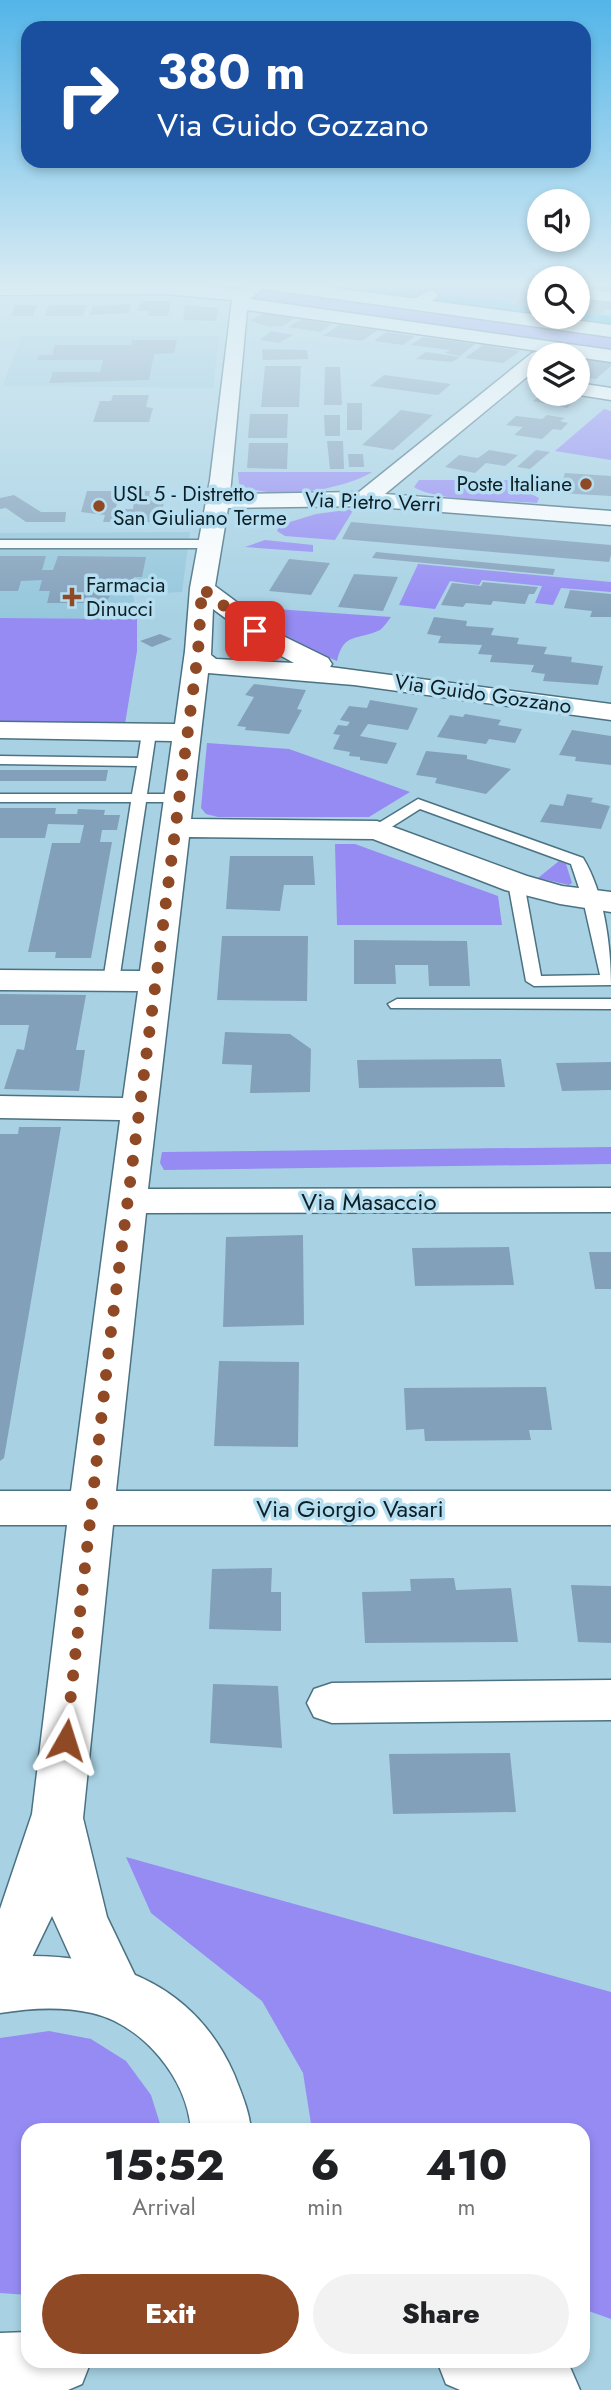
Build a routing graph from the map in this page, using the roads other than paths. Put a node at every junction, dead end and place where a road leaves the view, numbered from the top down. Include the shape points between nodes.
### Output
1 (235, 396) edge
2 (494, 396) edge
3 (365, 499) junction
4 (218, 500) junction
5 (611, 518) edge
6 (0, 544) edge
7 (210, 544) junction
8 (202, 588) junction
9 (260, 649) junction
10 (293, 654) junction
11 (196, 663) junction
12 (239, 668) junction
13 (354, 677) junction
14 (611, 712) edge
15 (0, 730) edge
16 (168, 733) junction
17 (0, 760) edge
18 (144, 762) junction
19 (0, 798) edge
20 (139, 798) junction
21 (176, 813) junction
22 (377, 830) junction
23 (516, 883) junction
24 (601, 901) edge
25 (0, 980) edge
26 (111, 981) junction
27 (156, 981) junction
28 (534, 981) junction
29 (397, 1004) dead end
30 (540, 1004) junction
31 (611, 1004) edge
32 (0, 1107) edge
33 (140, 1109) junction
34 (611, 1200) edge
35 (128, 1201) junction
36 (0, 1508) edge
37 (90, 1508) junction
38 (611, 1508) edge
39 (611, 1700) edge
40 (332, 1703) dead end
41 (58, 1814) junction
42 (0, 1965) edge
43 (0, 1987) edge
44 (115, 1992) junction
45 (221, 2123) edge
46 (0, 2366) edge
47 (21, 2366) edge
48 (79, 2368) edge
49 (488, 2368) edge
50 (61, 2390) edge
51 (547, 2390) edge

1 - 4 street
2 - 3 street
3 - 4 street, Via Pietro Verri
3 - 5 street, Via Pietro Verri
4 - 7 street
6 - 7 lane
7 - 8 street
8 - 10 street, Via Guido Gozzano via 255,631
8 - 11 street
9 - 10 street, Via Guido Gozzano
9 - 11 street, Via Guido Gozzano via 248,644 211,645
9 - 12 street, Via Guido Gozzano via 263,658
10 - 13 street, Via Guido Gozzano
11 - 12 street, Via Guido Gozzano
11 - 16 street
12 - 13 street, Via Guido Gozzano
13 - 14 street, Via Guido Gozzano
15 - 16 street
16 - 18 lane
16 - 21 street
17 - 18 lane
18 - 20 lane
19 - 20 lane
20 - 21 lane
20 - 26 lane
21 - 22 street
21 - 27 street
22 - 23 street
22 - 24 lane via 418,803 578,861
23 - 24 street
23 - 28 lane
24 - 28 lane via 610,980
25 - 26 street
26 - 27 street
27 - 33 street
28 - 30 lane
29 - 30 lane
30 - 31 lane
32 - 33 street
33 - 35 street
34 - 35 street, Via Masaccio
35 - 37 street
36 - 37 street, Via Giorgio Vasari
37 - 38 street, Via Giorgio Vasari
37 - 41 street
39 - 40 street
41 - 42 street via 23,1926
41 - 44 street via 80,1920
43 - 44 street via 25,1981 71,1981
44 - 45 street via 162,2018 198,2059 220,2110
46 - 47 street
48 - 50 street
49 - 51 street

